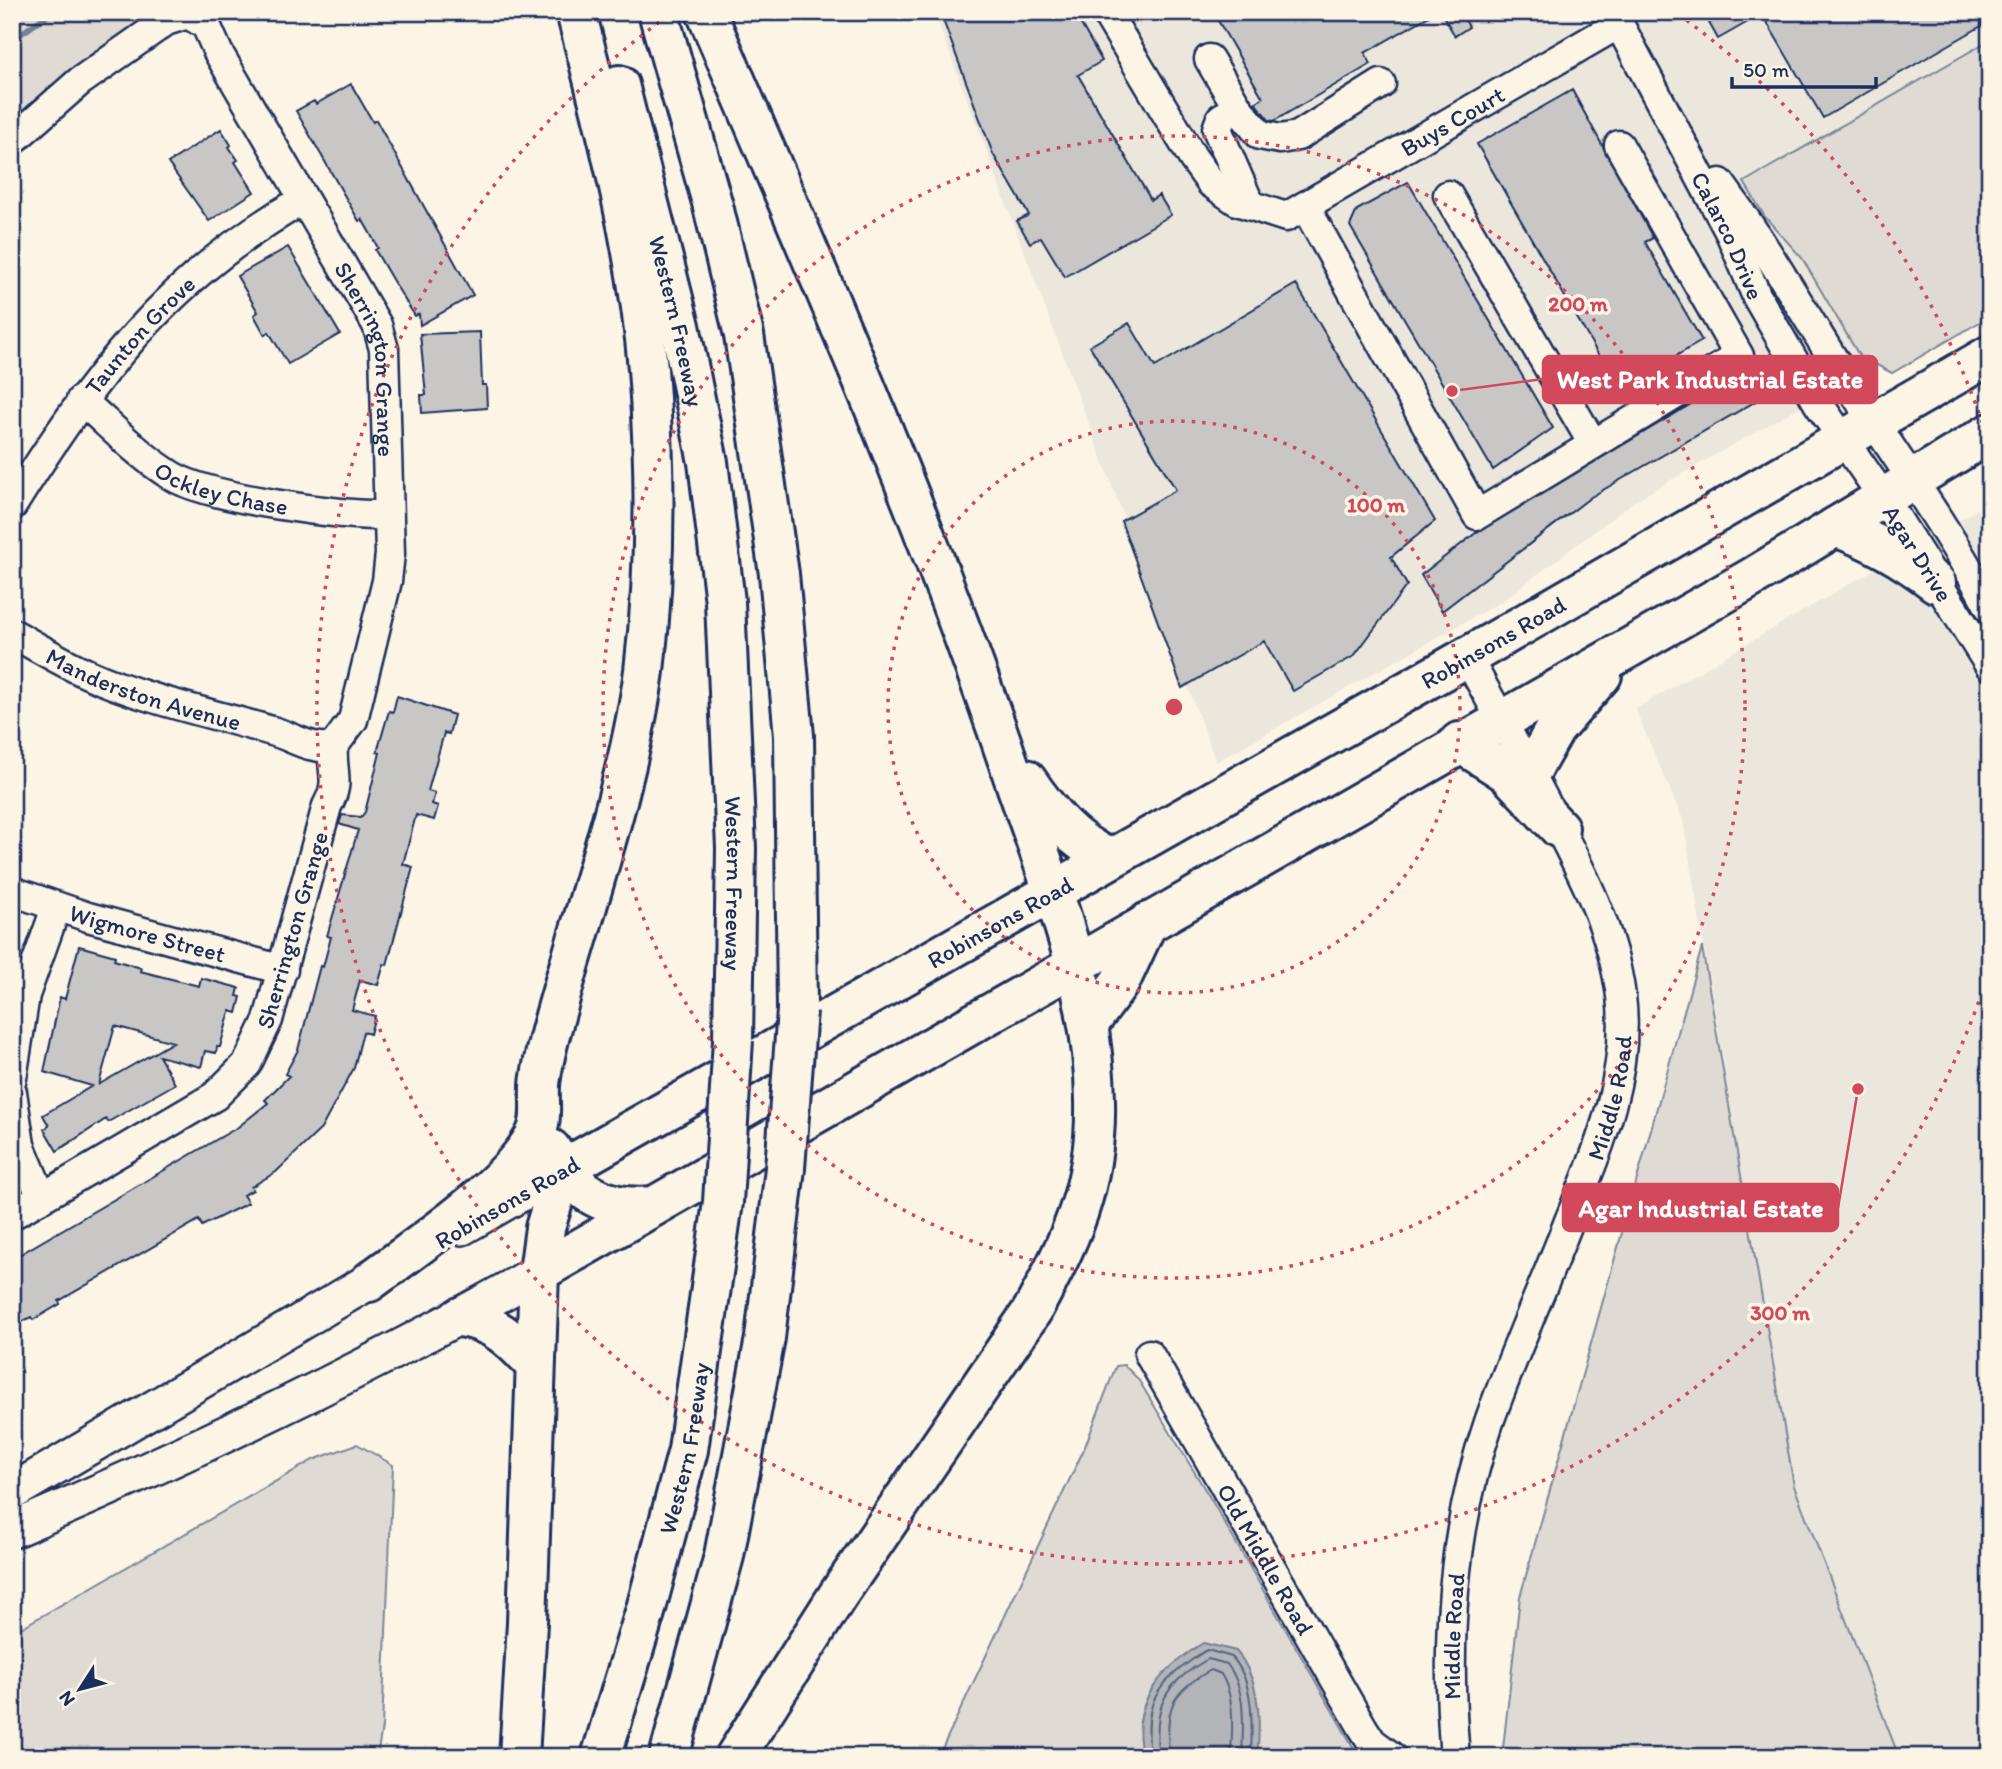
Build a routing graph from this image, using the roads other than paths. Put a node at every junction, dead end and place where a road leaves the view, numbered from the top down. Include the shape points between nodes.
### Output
1 (576, 12) edge
2 (596, 12) edge
3 (658, 12) edge
4 (706, 12) edge
5 (1106, 12) edge
6 (1616, 18) edge
7 (1209, 59) dead end
8 (1381, 84) dead end
9 (1238, 108) junction
10 (12, 141) edge
11 (1619, 145) dead end
12 (1448, 195) dead end
13 (303, 201) junction
14 (1250, 205) junction
15 (1295, 211) junction
16 (1990, 355) edge
17 (81, 400) junction
18 (1860, 431) junction
19 (1990, 433) edge
20 (1593, 444) junction
21 (1899, 488) junction
22 (12, 506) edge
23 (388, 515) junction
24 (1835, 527) junction
25 (1936, 583) junction
26 (1990, 608) edge
27 (12, 633) edge
28 (1631, 646) junction
29 (1467, 657) junction
30 (1990, 666) edge
31 (1502, 720) junction
32 (995, 722) junction
33 (1459, 742) junction
34 (326, 745) junction
35 (1530, 773) junction
36 (1559, 828) junction
37 (1109, 858) junction
38 (12, 891) edge
39 (1053, 891) junction
40 (55, 908) junction
41 (1148, 922) junction
42 (1074, 963) junction
43 (283, 970) junction
44 (1089, 1024) junction
45 (12, 1078) edge
46 (12, 1092) edge
47 (540, 1111) junction
48 (563, 1169) junction
49 (42, 1198) junction
50 (654, 1206) junction
51 (12, 1215) edge
52 (539, 1272) junction
53 (369, 1282) junction
54 (460, 1317) junction
55 (1149, 1354) dead end
56 (535, 1365) junction
57 (12, 1492) edge
58 (12, 1530) edge
59 (1452, 1756) edge
60 (519, 1757) edge
61 (601, 1757) edge
62 (669, 1757) edge
63 (735, 1757) edge
64 (1392, 1757) edge

1 - 47 highway via 619,193 637,294 648,366 655,484 643,674 600,860 549,1040 539,1086
2 - 61 highway, Western Freeway, bridge via 631,126 708,462 725,602 736,835 733,1040 723,1202 688,1450
3 - 62 highway, bridge via 744,335 779,574 794,736 797,1010 765,1338 724,1556
4 - 32 highway via 853,357
5 - 14 street via 1202,171 1211,183
6 - 15 street, Buys Court
6 - 18 street, Calarco Drive via 1731,235 1757,297 1818,403
7 - 9 street
8 - 9 street via 1298,135 1280,139 1260,135
9 - 14 street via 1221,118 1217,129
10 - 13 street, Sherrington Grange via 79,82 137,44 184,22 218,52
11 - 20 street via 1738,356
12 - 20 street
13 - 17 street, Taunton Grove via 259,225 209,262 129,342
13 - 23 street, Sherrington Grange via 377,326 384,349
14 - 15 street
15 - 20 street via 1477,515
16 - 18 highway, Robinsons Road
17 - 22 street, Taunton Grove
17 - 23 street, Ockley Chase via 157,466 192,486 346,514
18 - 21 street, Agar Drive
18 - 29 highway, Robinsons Road
19 - 21 highway
21 - 24 highway
21 - 25 street, Agar Drive
21 - 26 street, Agar Drive
23 - 34 street, Sherrington Grange via 387,582 353,720
24 - 25 highway via 1896,554
24 - 28 highway
25 - 30 street, Agar Drive
27 - 34 street, Manderston Avenue via 88,674 278,732 307,733
28 - 31 highway
28 - 35 highway via 1555,729
29 - 31 street, Middle Road
29 - 37 highway, Robinsons Road
31 - 33 highway
31 - 35 street, Middle Road
32 - 37 highway via 1026,779 1058,822 1089,849
32 - 39 highway
33 - 36 highway via 1507,773
33 - 41 highway
34 - 43 street, Sherrington Grange via 336,781
35 - 36 street, Middle Road
36 - 59 street, Middle Road via 1608,937 1621,999 1619,1064 1605,1129 1489,1422 1466,1505 1451,1632
37 - 39 highway, Robinsons Road
38 - 40 street, Wigmore Street
39 - 42 highway
39 - 48 highway, Robinsons Road
40 - 43 street, Wigmore Street
40 - 45 street via 25,995
41 - 42 highway
41 - 44 highway via 1119,982
42 - 44 highway
42 - 50 highway
43 - 49 street, Sherrington Grange via 262,1036 232,1082 200,1107
44 - 63 highway via 1096,1102 1094,1143 1077,1224 1060,1261 1032,1311 838,1595
46 - 49 street via 20,1145
47 - 48 highway via 549,1144
47 - 53 highway via 533,1139 488,1189
48 - 50 highway via 604,1203 626,1208
48 - 52 highway via 545,1228
48 - 53 main road, Robinsons Road
49 - 51 street, Sherrington Grange
50 - 52 highway
52 - 54 main road
52 - 56 highway
53 - 57 main road, Robinsons Road
54 - 56 highway via 504,1332
54 - 58 main road via 163,1465
55 - 64 street, Old Middle Road via 1363,1728 1372,1742
56 - 60 highway

